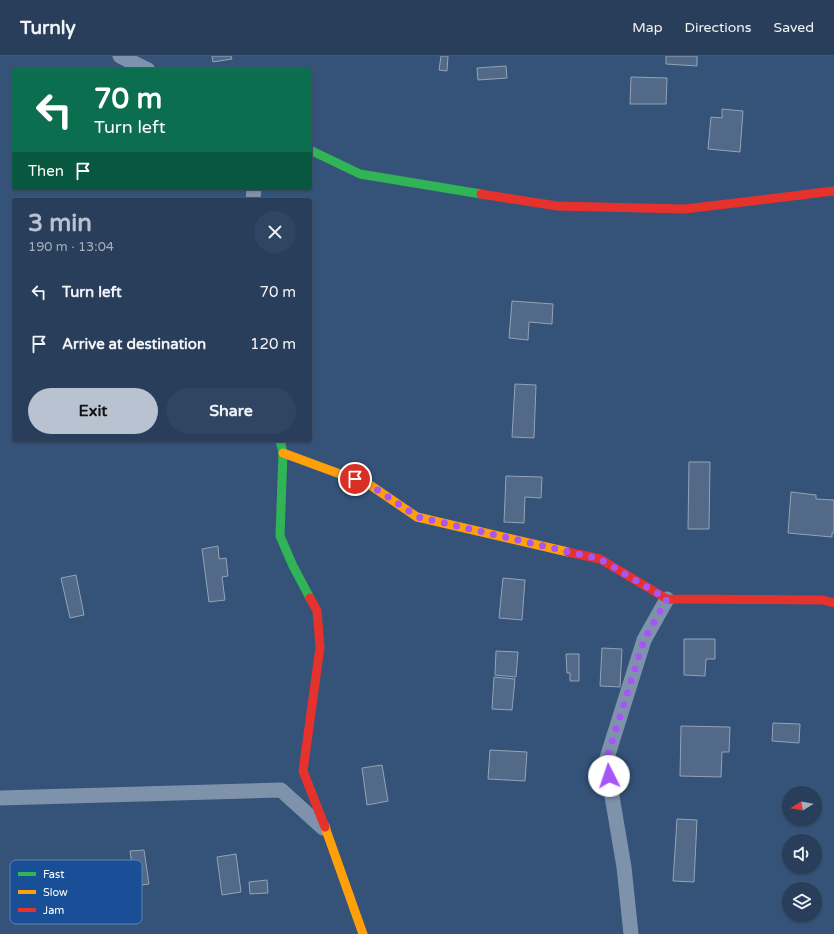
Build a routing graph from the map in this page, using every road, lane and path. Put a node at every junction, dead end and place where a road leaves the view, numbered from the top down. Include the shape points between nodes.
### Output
1 (120, 56) edge
2 (144, 68) edge
3 (312, 151) edge
4 (834, 191) edge
5 (280, 442) edge
6 (283, 453) junction
7 (667, 599) junction
8 (834, 603) edge
9 (0, 798) edge
10 (327, 831) junction
11 (363, 934) edge
12 (631, 934) edge

1 - 2 street
3 - 4 street via 360,174 557,206 685,208
5 - 6 street
6 - 7 street via 370,485 418,517 600,559
6 - 10 street via 280,536 317,611 320,646 303,771
7 - 8 street via 823,600
7 - 12 street via 644,640 606,761 624,867
9 - 10 street via 281,790
10 - 11 street

